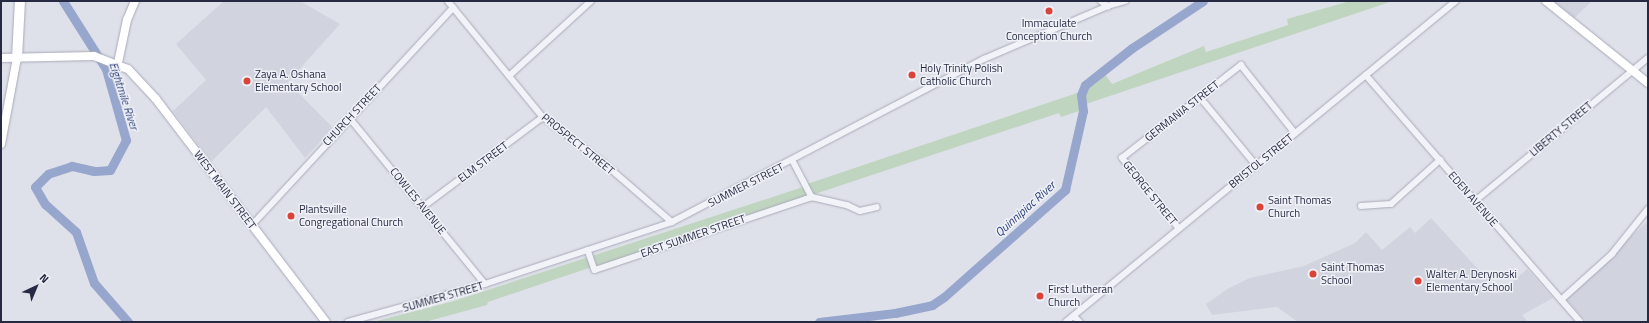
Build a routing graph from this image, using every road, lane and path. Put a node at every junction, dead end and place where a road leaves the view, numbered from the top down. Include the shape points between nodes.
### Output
1 (20, 1) edge
2 (135, 1) edge
3 (448, 1) edge
4 (591, 1) edge
5 (1101, 1) edge
6 (1125, 1) edge
7 (1456, 1) edge
8 (1546, 1) edge
9 (1108, 6) junction
10 (453, 8) junction
11 (1, 58) edge
12 (17, 58) junction
13 (1648, 58) edge
14 (118, 63) junction
15 (1631, 70) junction
16 (1366, 75) junction
17 (509, 76) junction
18 (1648, 83) edge
19 (1200, 97) junction
20 (349, 117) junction
21 (542, 117) junction
22 (1295, 133) junction
23 (1, 144) edge
24 (1122, 158) joint
25 (1440, 160) junction
26 (793, 161) junction
27 (1256, 165) junction
28 (812, 197) junction
29 (1475, 201) junction
30 (1362, 206) dead end
31 (423, 207) junction
32 (877, 207) dead end
33 (1648, 209) edge
34 (672, 222) junction
35 (252, 225) junction
36 (1179, 229) junction
37 (588, 250) junction
38 (485, 284) junction
39 (1561, 300) junction
40 (1074, 316) junction
41 (326, 322) edge
42 (348, 322) edge
43 (1066, 322) edge
44 (1080, 322) edge
45 (1581, 322) edge

1 - 12 highway
2 - 14 main road via 127,20
3 - 10 street, PROSPECT STREET
4 - 17 street
5 - 9 street
6 - 9 street, SUMMER STREET
7 - 16 street, BRISTOL STREET
8 - 15 main road
9 - 26 street, SUMMER STREET via 984,59
10 - 17 street, PROSPECT STREET
10 - 20 street, CHURCH STREET
11 - 12 main road
12 - 14 main road via 95,57
12 - 23 main road via 16,78
13 - 15 street, LIBERTY STREET
14 - 35 main road, WEST MAIN STREET via 145,85
15 - 18 main road
15 - 29 street, LIBERTY STREET
16 - 22 street, BRISTOL STREET
16 - 25 street, EDEN AVENUE
17 - 21 street, PROSPECT STREET
19 - 22 street, GERMANIA STREET via 1241,65
19 - 24 street, GERMANIA STREET
19 - 27 street
20 - 31 street, COWLES AVENUE
20 - 35 street, CHURCH STREET
21 - 31 street, ELM STREET
21 - 34 street, PROSPECT STREET via 604,164
22 - 27 street, BRISTOL STREET
24 - 36 street, GEORGE STREET
25 - 29 street, EDEN AVENUE
25 - 30 street via 1391,204
26 - 28 street
26 - 34 street, SUMMER STREET
27 - 36 street, BRISTOL STREET
28 - 32 street, EAST SUMMER STREET via 847,204 860,211
28 - 37 street, EAST SUMMER STREET via 595,270
29 - 39 street, EDEN AVENUE
31 - 38 street, COWLES AVENUE
33 - 39 street via 1612,254
34 - 37 street, SUMMER STREET
35 - 41 main road, WEST MAIN STREET
36 - 40 street, BRISTOL STREET
37 - 38 street, SUMMER STREET
38 - 42 street, SUMMER STREET
39 - 45 street, EDEN AVENUE
40 - 43 street, BRISTOL STREET
40 - 44 street

